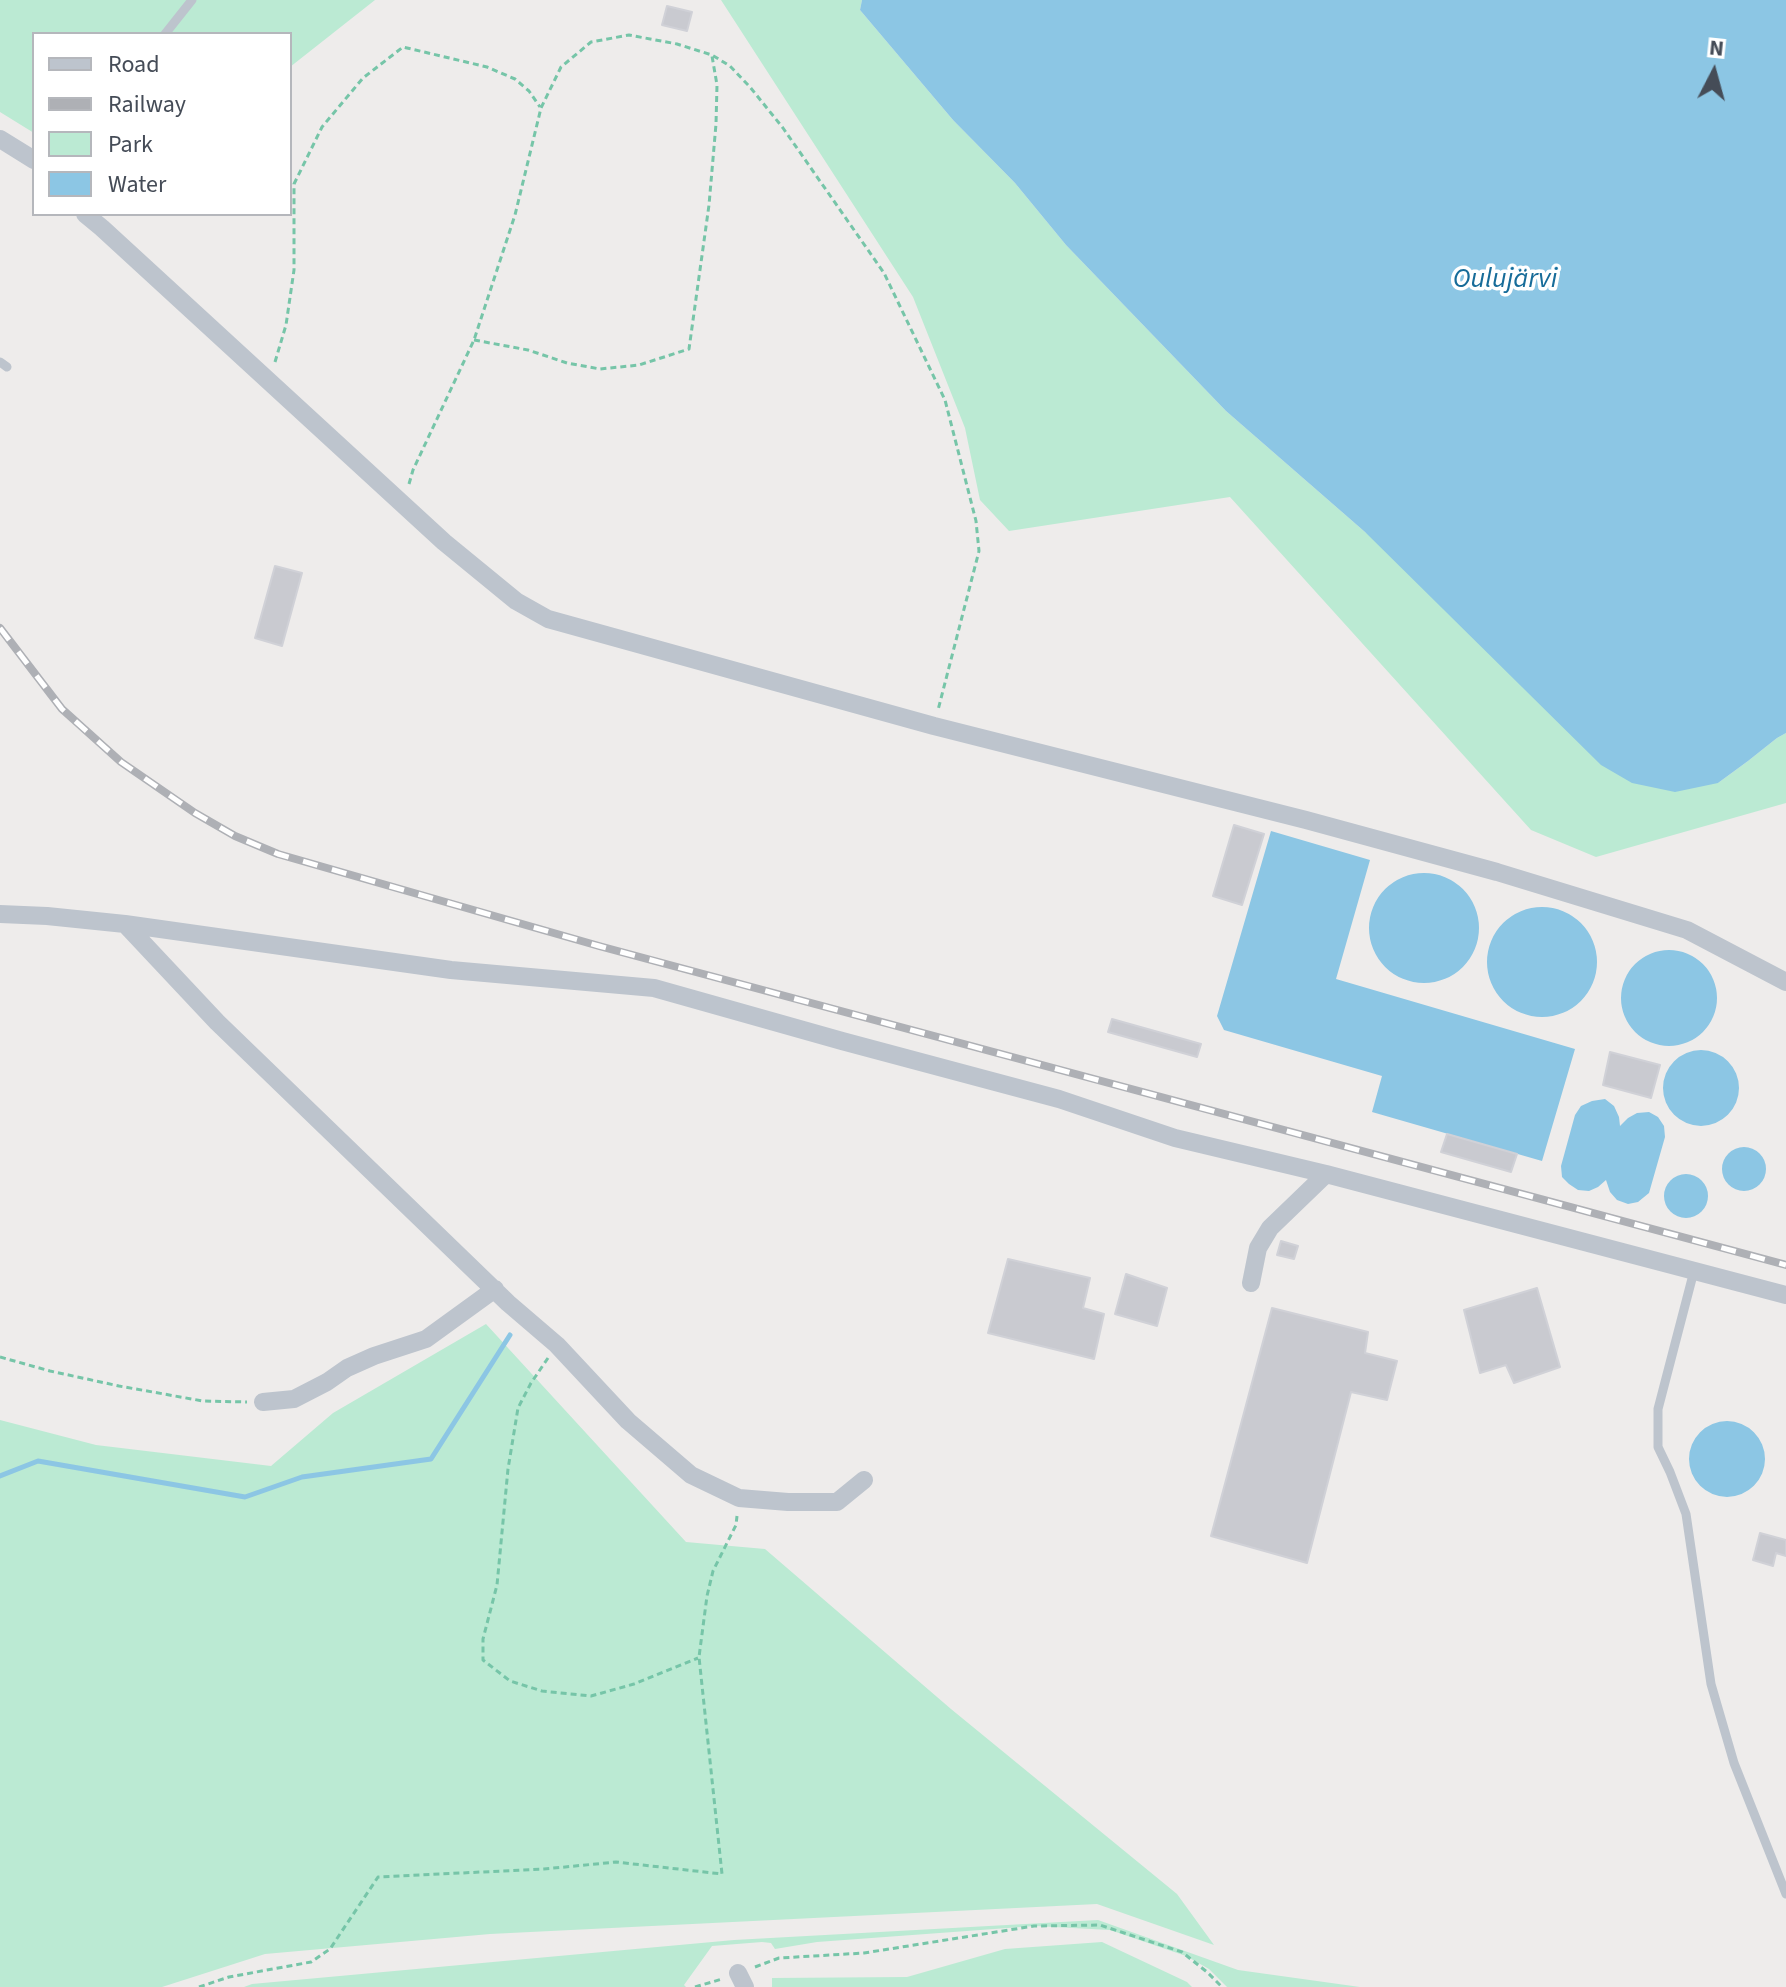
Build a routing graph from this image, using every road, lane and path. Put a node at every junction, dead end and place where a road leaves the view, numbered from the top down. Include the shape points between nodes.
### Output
1 (192, 0) edge
2 (167, 32) edge
3 (712, 55) junction
4 (541, 108) junction
5 (0, 139) edge
6 (32, 159) edge
7 (87, 216) edge
8 (474, 340) junction
9 (270, 381) junction
10 (404, 505) junction
11 (934, 726) junction
12 (0, 914) edge
13 (125, 924) junction
14 (1786, 982) edge
15 (1326, 1174) junction
16 (1694, 1271) junction
17 (1251, 1283) dead end
18 (495, 1289) junction
19 (1786, 1295) edge
20 (557, 1345) junction
21 (0, 1357) edge
22 (263, 1402) joint
23 (864, 1480) dead end
24 (739, 1498) junction
25 (699, 1657) junction
26 (1786, 1894) edge
27 (741, 1980) edge
28 (199, 1987) edge
29 (695, 1987) edge
30 (1222, 1987) edge

1 - 2 lane
3 - 4 path via 629,35 591,42 561,67
3 - 8 path via 715,138 689,349 639,365 600,369
3 - 11 path via 730,66 783,128 884,273 945,400 979,551
4 - 8 path via 515,215
4 - 9 path via 515,79 403,47 363,78 322,127 294,184 294,270
5 - 6 street
7 - 9 street
8 - 10 path via 413,470
9 - 10 street
10 - 11 street via 516,601 548,619
11 - 14 street via 1497,872 1687,930
12 - 13 street
13 - 15 street via 451,970 654,988 1059,1099 1175,1138
13 - 18 street via 217,1022
15 - 16 street
15 - 17 street via 1270,1228 1258,1248
16 - 19 street
16 - 26 lane via 1658,1409 1658,1447 1686,1514 1711,1684 1734,1763
18 - 20 street
18 - 22 street via 426,1339 347,1368 294,1399
20 - 24 street via 628,1421 691,1475
20 - 25 path via 518,1408 483,1660 510,1681 542,1691 591,1696
21 - 22 path via 189,1399
23 - 24 street via 837,1502
24 - 25 path via 736,1525 713,1571
25 - 28 path via 722,1874 616,1862 378,1877 330,1949 311,1962
27 - 29 path
27 - 30 path via 779,1958 864,1953 1034,1926 1100,1925 1182,1952

